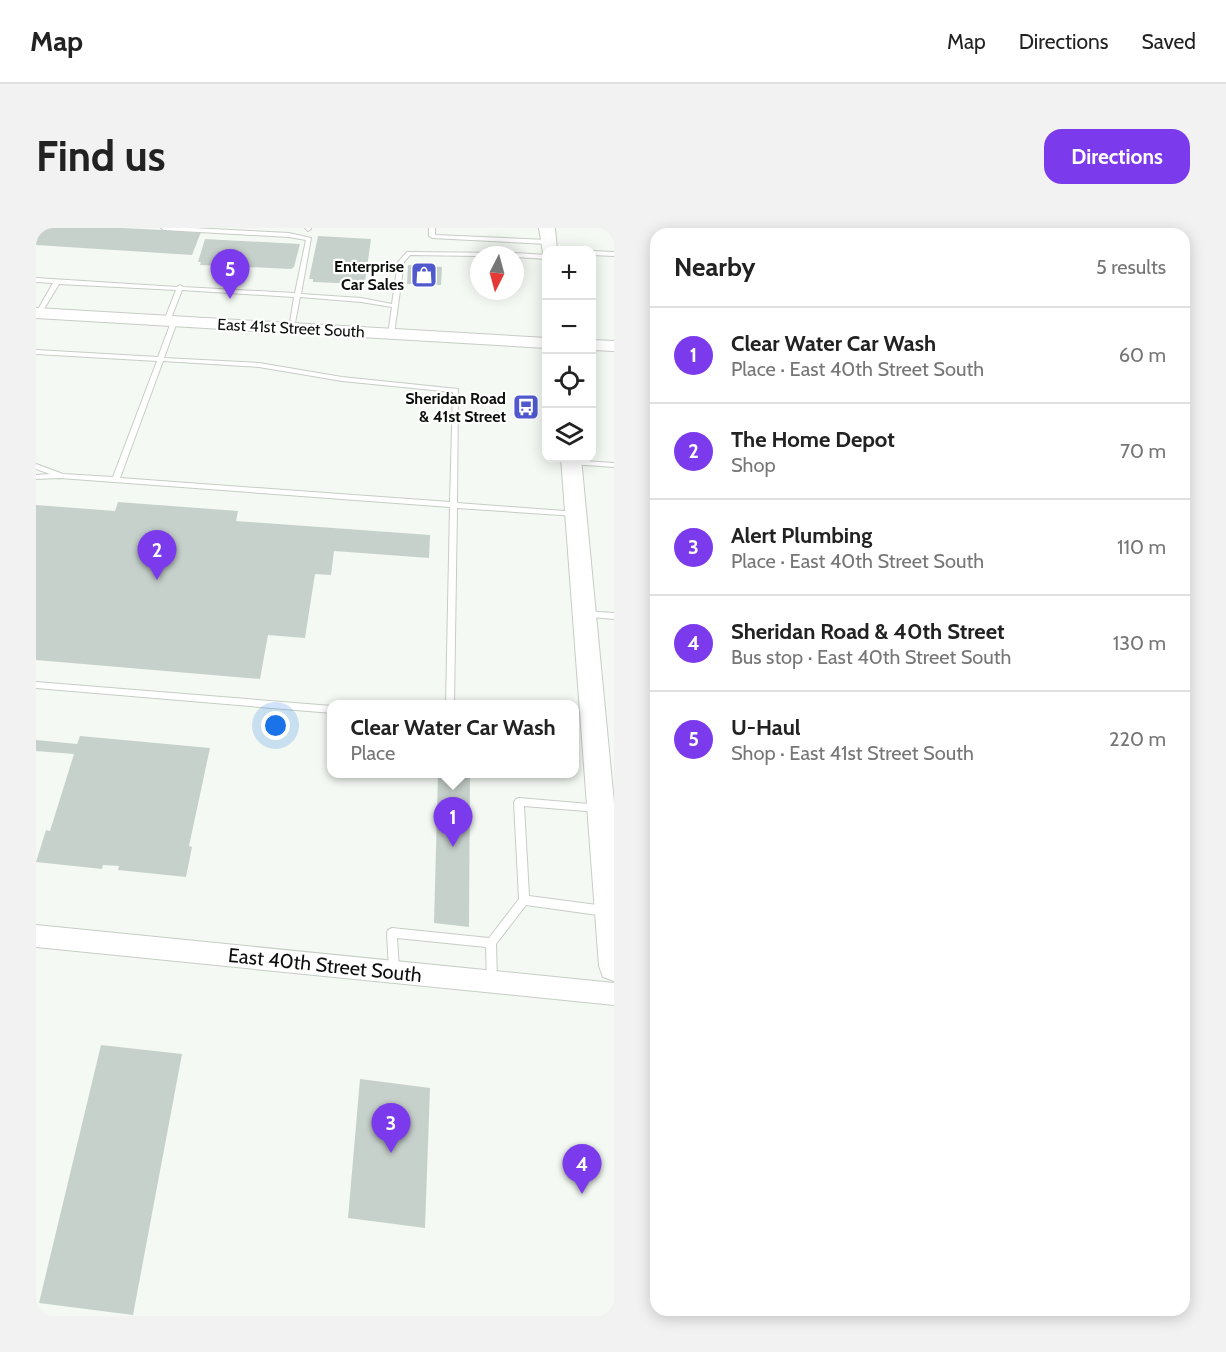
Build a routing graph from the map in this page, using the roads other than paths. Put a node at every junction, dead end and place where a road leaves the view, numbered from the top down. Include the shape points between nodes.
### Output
1 (164, 228) edge
2 (432, 228) edge
3 (500, 228) edge
4 (500, 240) junction
5 (548, 246) edge
6 (542, 248) edge
7 (524, 253) edge
8 (596, 253) edge
9 (470, 254) edge
10 (614, 255) edge
11 (36, 280) edge
12 (57, 282) junction
13 (180, 287) junction
14 (297, 295) junction
15 (396, 306) junction
16 (37, 313) edge
17 (170, 321) junction
18 (291, 328) junction
19 (391, 334) junction
20 (542, 343) edge
21 (596, 345) edge
22 (614, 346) edge
23 (36, 352) edge
24 (160, 359) junction
25 (571, 462) edge
26 (588, 462) edge
27 (614, 465) edge
28 (36, 466) edge
29 (62, 476) junction
30 (36, 477) edge
31 (116, 480) junction
32 (454, 505) junction
33 (576, 514) junction
34 (584, 614) junction
35 (614, 616) edge
36 (36, 685) edge
37 (450, 700) edge
38 (327, 710) edge
39 (601, 808) junction
40 (610, 898) edge
41 (524, 900) junction
42 (36, 936) edge
43 (492, 943) junction
44 (614, 966) edge
45 (394, 972) junction
46 (492, 982) junction
47 (614, 994) edge

1 - 14 lane via 309,239
2 - 4 lane via 432,236
3 - 4 lane
4 - 5 lane
6 - 7 lane
8 - 10 lane
9 - 15 lane via 409,253 401,262
11 - 12 lane
12 - 13 lane
12 - 16 lane
13 - 14 lane
13 - 17 lane
14 - 15 lane
14 - 18 lane
15 - 19 lane
16 - 17 main road, East 41st Street South
17 - 18 main road, East 41st Street South
17 - 24 lane
18 - 19 main road, East 41st Street South
19 - 20 main road, East 41st Street South
21 - 22 main road
23 - 24 lane
24 - 31 lane
24 - 32 lane via 259,365 342,379 456,390
25 - 33 main road
26 - 27 lane
28 - 29 lane
29 - 30 lane
29 - 31 lane
31 - 32 lane
32 - 33 lane
32 - 37 lane
33 - 34 main road
34 - 35 lane
34 - 39 main road via 588,718 601,763
36 - 38 lane
39 - 40 main road
39 - 41 lane via 519,802
40 - 41 lane
40 - 44 main road
41 - 43 lane
42 - 45 street, East 40th Street South
43 - 45 lane via 392,933
43 - 46 lane
45 - 46 street, East 40th Street South
46 - 47 street, East 40th Street South

